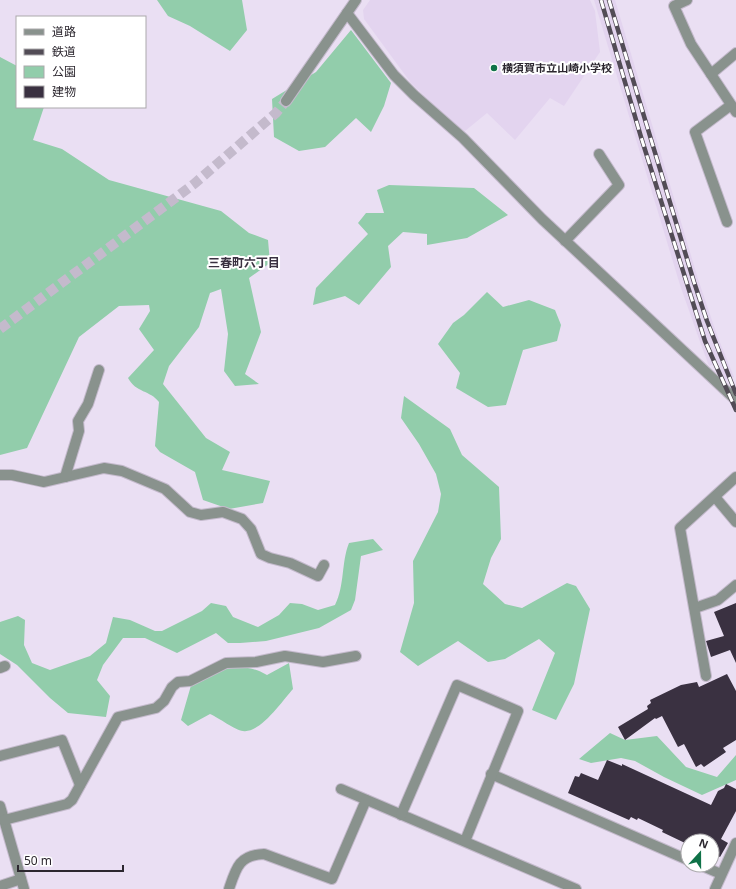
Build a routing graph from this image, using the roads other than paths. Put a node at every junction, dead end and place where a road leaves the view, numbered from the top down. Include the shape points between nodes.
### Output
1 (356, 0) edge
2 (687, 0) edge
3 (347, 13) junction
4 (736, 54) edge
5 (712, 74) junction
6 (286, 102) tunnel mouth
7 (734, 109) edge
8 (599, 154) dead end
9 (727, 222) dead end
10 (565, 241) junction
11 (99, 370) dead end
12 (736, 400) edge
13 (0, 475) edge
14 (65, 477) junction
15 (736, 477) edge
16 (715, 497) junction
17 (736, 522) edge
18 (324, 565) dead end
19 (736, 585) edge
20 (695, 608) junction
21 (356, 656) dead end
22 (706, 676) dead end
23 (0, 756) edge
24 (491, 774) junction
25 (80, 786) junction
26 (341, 789) dead end
27 (366, 800) junction
28 (2, 812) edge
29 (401, 815) junction
30 (465, 841) junction
31 (736, 843) edge
32 (680, 857) edge
33 (721, 874) joint
34 (23, 884) edge
35 (0, 886) edge
36 (229, 889) edge
37 (576, 889) edge
38 (715, 889) edge

1 - 3 street
2 - 5 street via 674,6 691,44
3 - 6 street
3 - 10 street via 394,75 426,107 463,138
4 - 5 street
5 - 7 street
7 - 9 street via 695,132
8 - 10 street via 619,185
10 - 12 street
11 - 14 street via 88,404 78,421 79,431
13 - 14 street via 44,482
14 - 18 street via 104,468 122,470 165,489 190,512 201,515 223,512 242,519 251,529 261,554 290,563 318,576
15 - 16 street
16 - 17 street
16 - 20 street via 680,528
19 - 20 street via 718,600
20 - 22 street
21 - 25 street via 323,662 285,656 256,662 226,663 190,681 178,682 156,708 118,717
23 - 25 street via 62,740
24 - 29 street via 518,711 457,685
24 - 30 street
24 - 32 street
25 - 28 street via 67,804
26 - 27 street
27 - 29 street
27 - 36 street via 332,879 264,854 253,854 236,866
28 - 34 street
29 - 30 street
30 - 37 street
31 - 33 street
33 - 38 street
34 - 35 street

